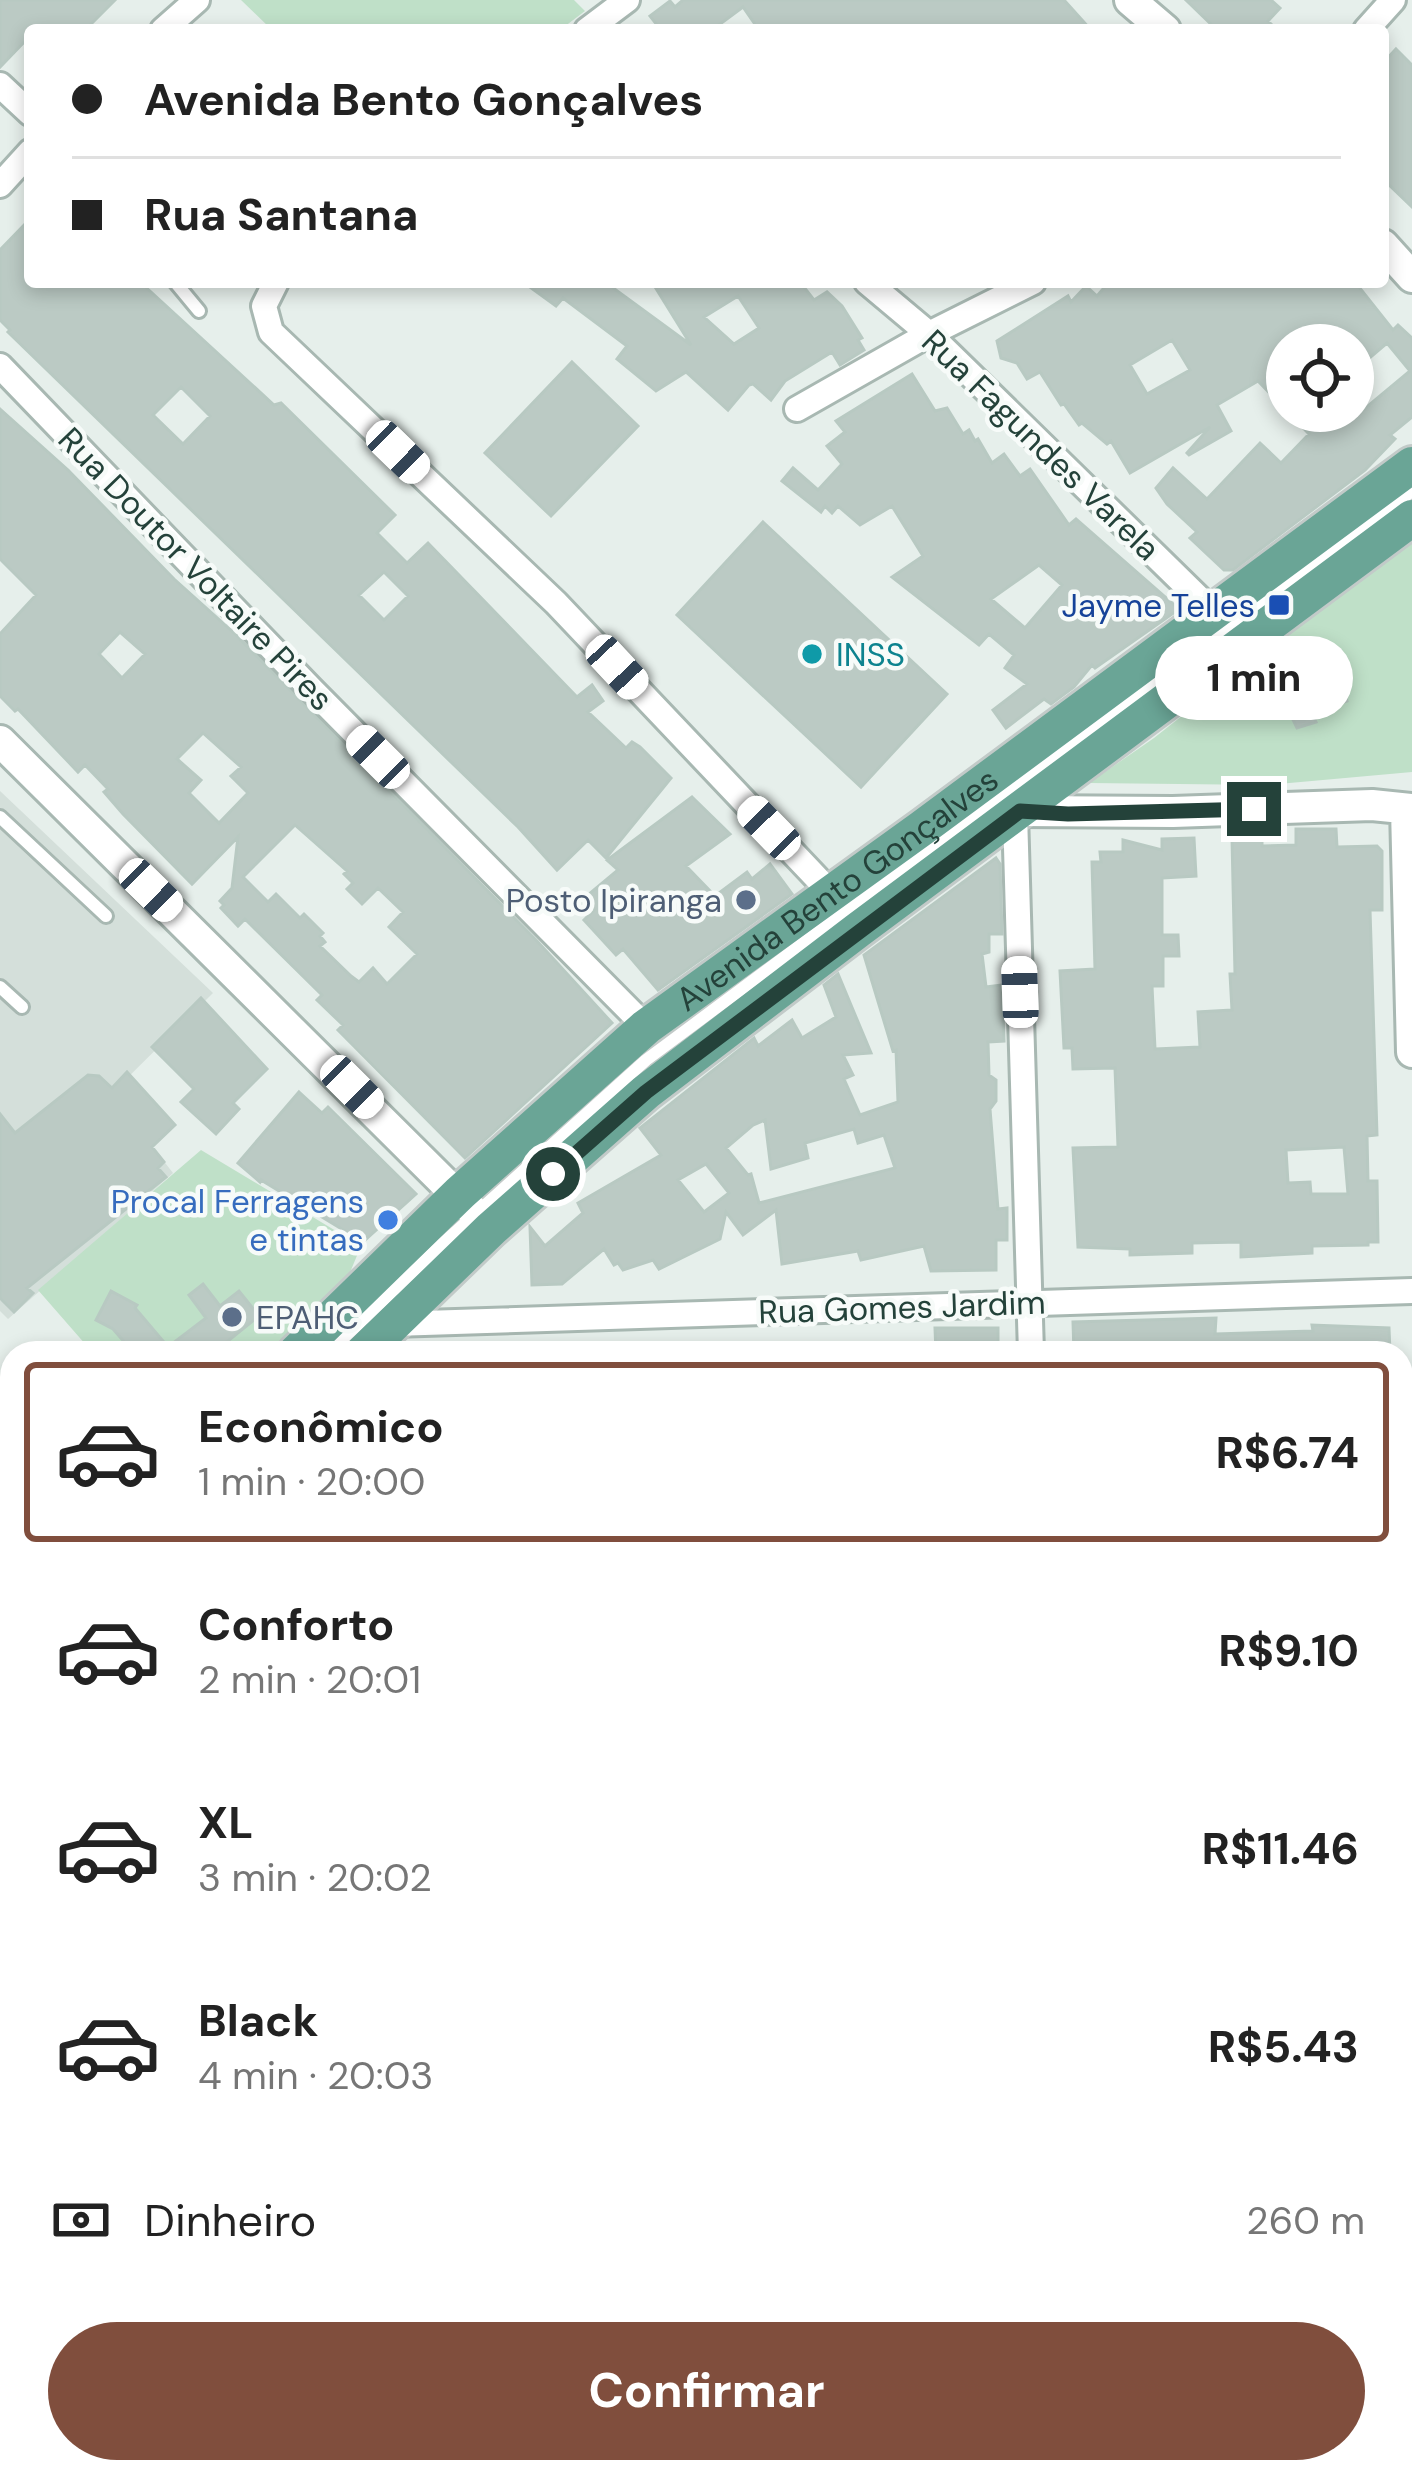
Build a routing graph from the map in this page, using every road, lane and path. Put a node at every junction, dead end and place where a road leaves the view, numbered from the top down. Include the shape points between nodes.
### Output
1 (196, 0) edge
2 (627, 0) edge
3 (1130, 0) edge
4 (1393, 0) edge
5 (170, 24) edge
6 (595, 24) edge
7 (1158, 24) edge
8 (1371, 24) edge
9 (0, 86) edge
10 (24, 108) edge
11 (24, 159) edge
12 (0, 185) edge
13 (1389, 252) edge
14 (1412, 277) edge
15 (180, 288) edge
16 (273, 288) edge
17 (874, 288) edge
18 (1021, 288) edge
19 (199, 311) dead end
20 (928, 334) junction
21 (0, 366) edge
22 (797, 409) dead end
23 (1412, 465) edge
24 (1412, 491) edge
25 (1412, 518) edge
26 (1212, 610) junction
27 (0, 741) edge
28 (1409, 809) edge
29 (1018, 812) junction
30 (0, 817) edge
31 (935, 845) junction
32 (830, 892) junction
33 (106, 916) dead end
34 (858, 930) junction
35 (0, 987) edge
36 (22, 1007) dead end
37 (646, 1027) junction
38 (1412, 1052) edge
39 (476, 1212) junction
40 (1412, 1291) edge
41 (1029, 1302) junction
42 (393, 1324) junction
43 (311, 1341) edge
44 (341, 1341) edge
45 (375, 1341) edge
46 (1031, 1341) edge

1 - 5 street
2 - 6 street
3 - 7 street
4 - 8 street
9 - 10 street
11 - 12 street
13 - 14 street
15 - 19 lane
16 - 32 street via 264,306 271,332 556,603
17 - 20 street, Rua Fagundes Varela
18 - 20 street
20 - 22 street
20 - 26 street, Rua Fagundes Varela
21 - 37 street, Rua Doutor Voltaire Pires
23 - 26 main road, Avenida Bento Gonçalves
24 - 31 lane
25 - 29 main road, Avenida Bento Gonçalves
26 - 32 main road, Avenida Bento Gonçalves
27 - 39 street
28 - 29 street
28 - 38 street
29 - 34 main road, Avenida Bento Gonçalves
29 - 41 street
30 - 33 lane
31 - 32 lane
31 - 34 lane
31 - 39 lane via 646,1060
32 - 37 main road, Avenida Bento Gonçalves
34 - 39 main road, Avenida Bento Gonçalves
35 - 36 lane
37 - 39 main road, Avenida Bento Gonçalves
39 - 42 main road, Avenida Bento Gonçalves
39 - 43 main road, Avenida Bento Gonçalves
39 - 44 lane
40 - 41 street, Rua Gomes Jardim
41 - 42 street, Rua Gomes Jardim
41 - 46 street
42 - 45 main road, Avenida Bento Gonçalves

